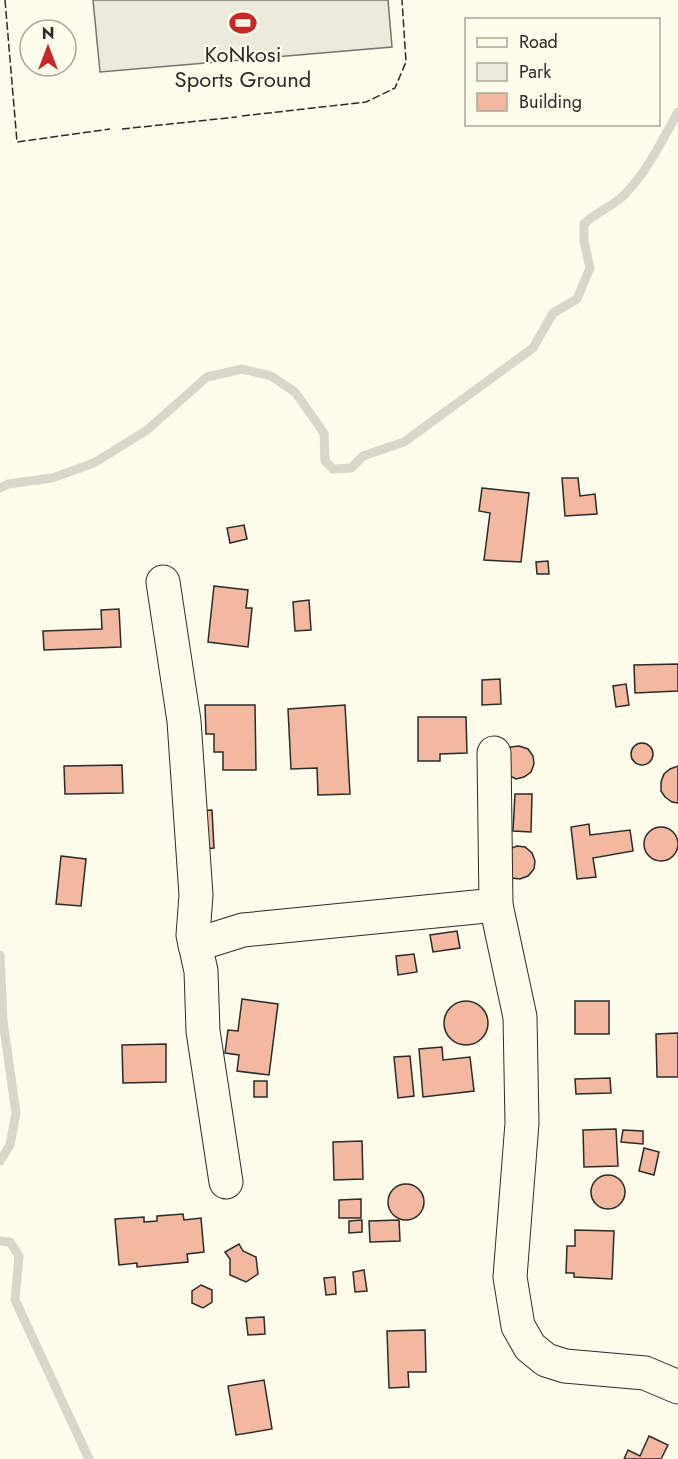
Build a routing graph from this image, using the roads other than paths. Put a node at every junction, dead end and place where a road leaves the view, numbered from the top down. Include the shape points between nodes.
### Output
1 (163, 582) dead end
2 (495, 753) dead end
3 (496, 905) junction
4 (195, 945) junction
5 (226, 1182) dead end
6 (678, 1387) edge

1 - 4 street via 184,721 196,895
2 - 3 street
3 - 4 street via 243,930
3 - 6 street via 520,1017 522,1123 510,1277 518,1326 530,1347 546,1360 565,1366 645,1373
4 - 5 street via 201,972 203,1031

